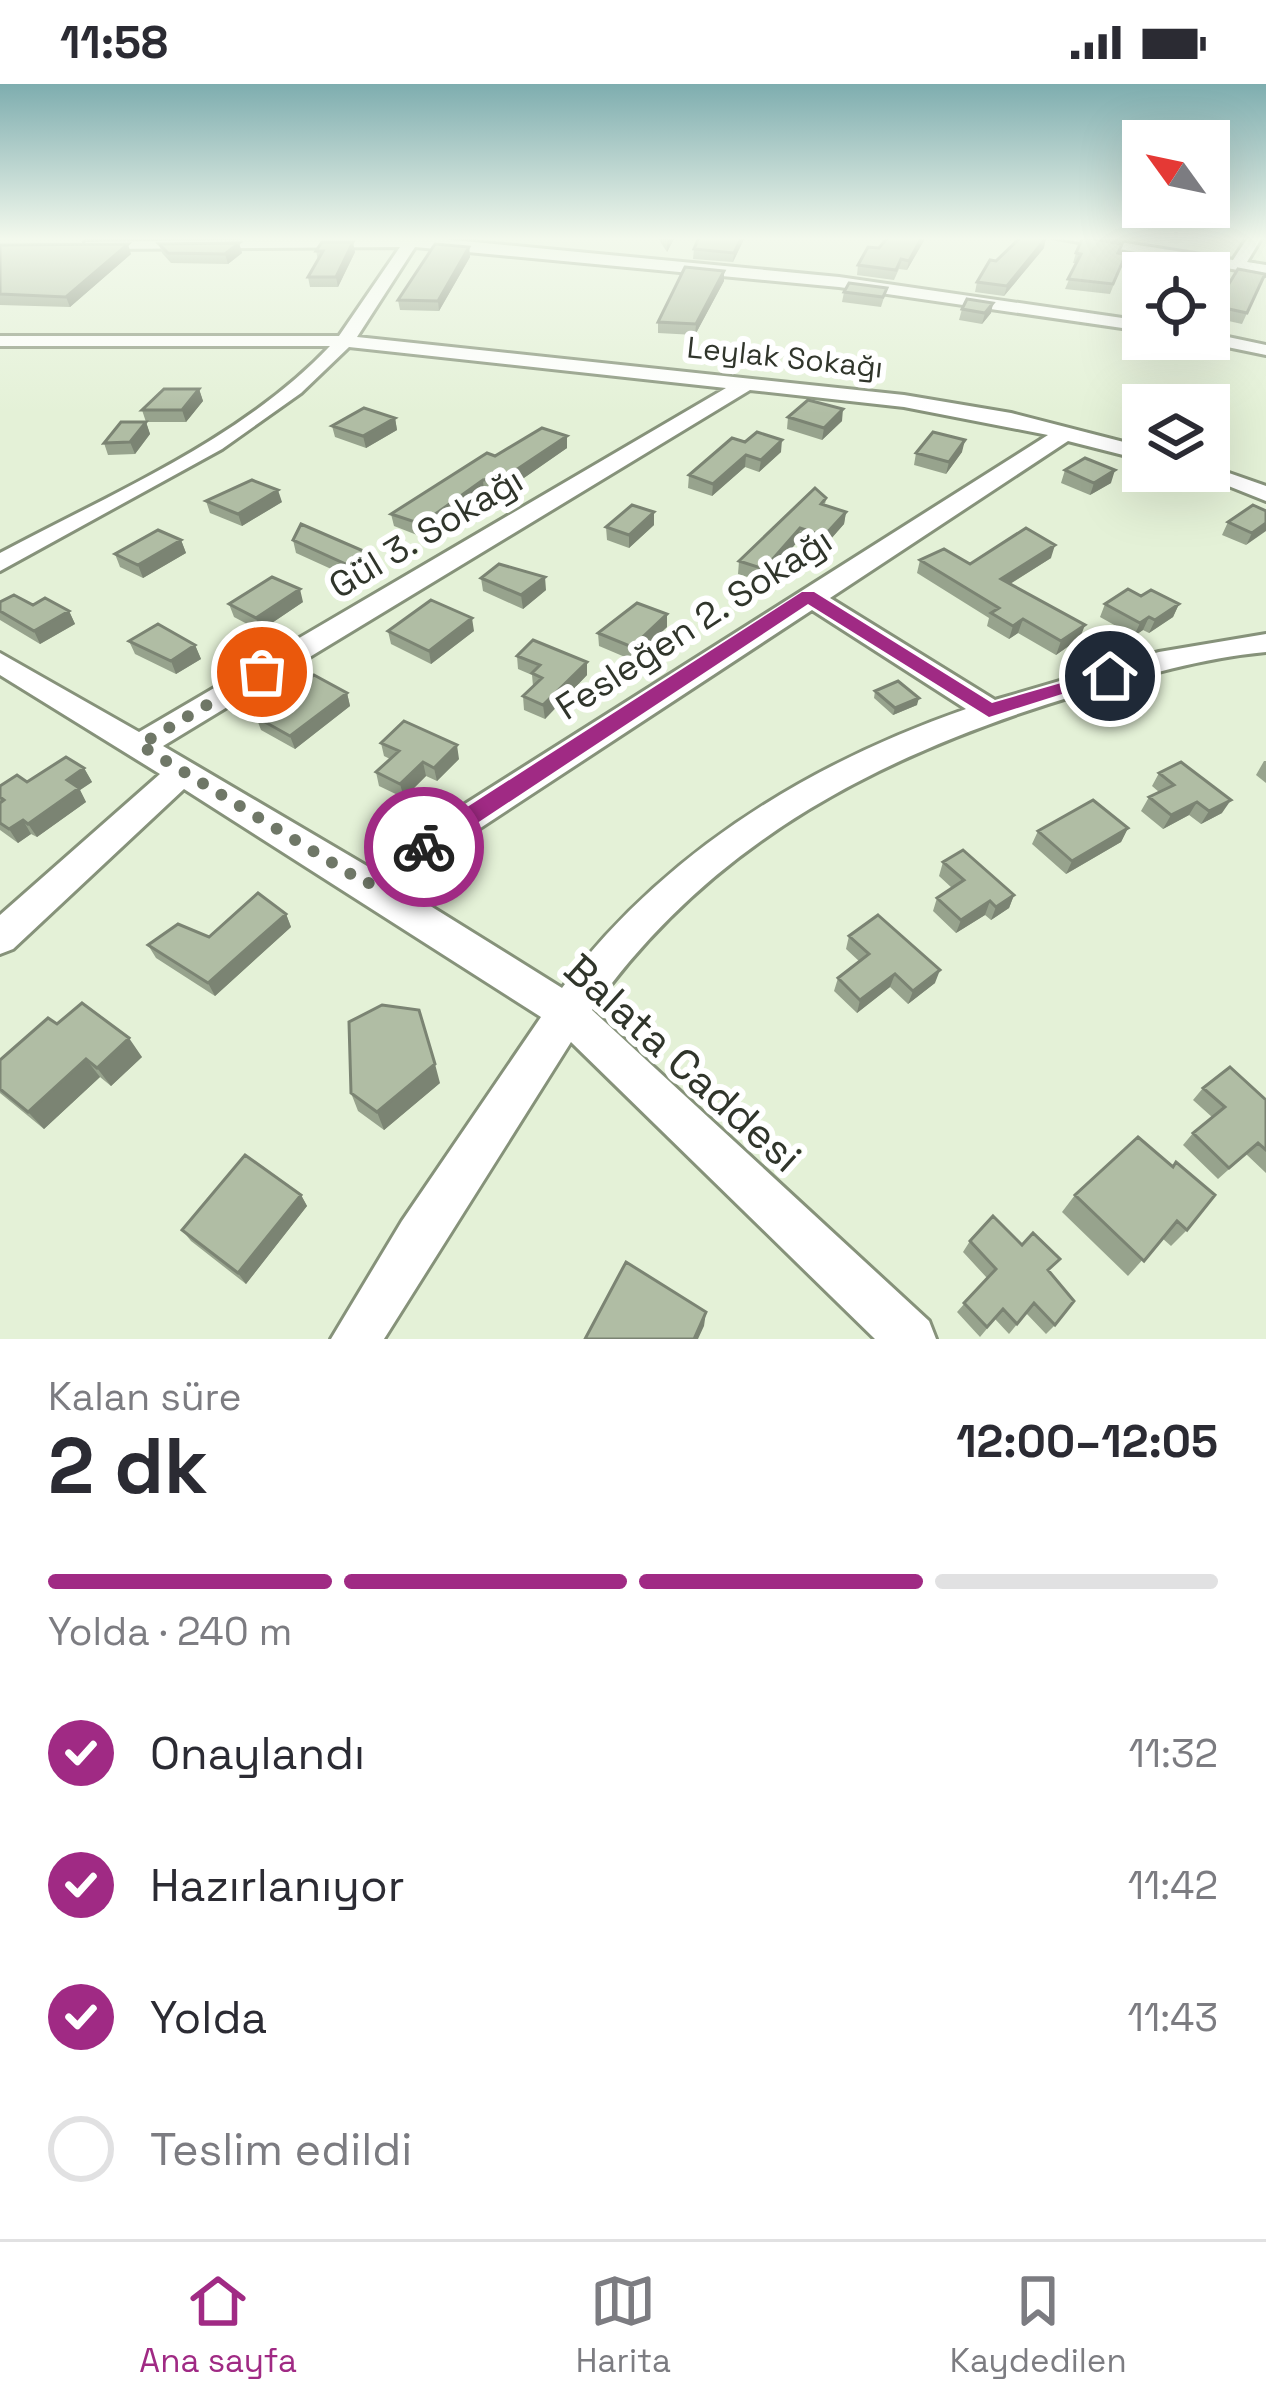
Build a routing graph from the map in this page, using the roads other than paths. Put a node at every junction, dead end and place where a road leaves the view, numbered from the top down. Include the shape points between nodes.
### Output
1 (375, 296) edge
2 (933, 296) edge
3 (1122, 323) edge
4 (0, 341) edge
5 (344, 341) junction
6 (1230, 342) edge
7 (1266, 350) edge
8 (748, 383) junction
9 (1066, 433) junction
10 (1122, 448) edge
11 (1230, 481) edge
12 (1266, 494) edge
13 (0, 563) edge
14 (808, 596) junction
15 (1266, 643) edge
16 (0, 662) edge
17 (989, 710) junction
18 (140, 745) junction
19 (181, 773) junction
20 (367, 884) junction
21 (0, 938) edge
22 (568, 1013) junction
23 (356, 1339) edge
24 (911, 1339) edge

1 - 5 street
2 - 3 street
4 - 5 street, Leylak Sokağı
5 - 8 street, Leylak Sokağı
5 - 13 street via 248,421
6 - 7 street
8 - 9 street, Leylak Sokağı via 965,410
8 - 18 street, Gül 3. Sokağı
9 - 10 street, Leylak Sokağı
9 - 14 street, Fesleğen 2. Sokağı
11 - 12 street
14 - 17 street
14 - 20 street, Fesleğen 2. Sokağı
15 - 17 street via 1214,648
16 - 18 street, Balata Caddesi
17 - 22 street via 800,798 704,862 617,945
18 - 19 street, Balata Caddesi
19 - 20 street, Balata Caddesi
19 - 21 street
20 - 22 street, Balata Caddesi
22 - 23 street
22 - 24 street, Balata Caddesi

